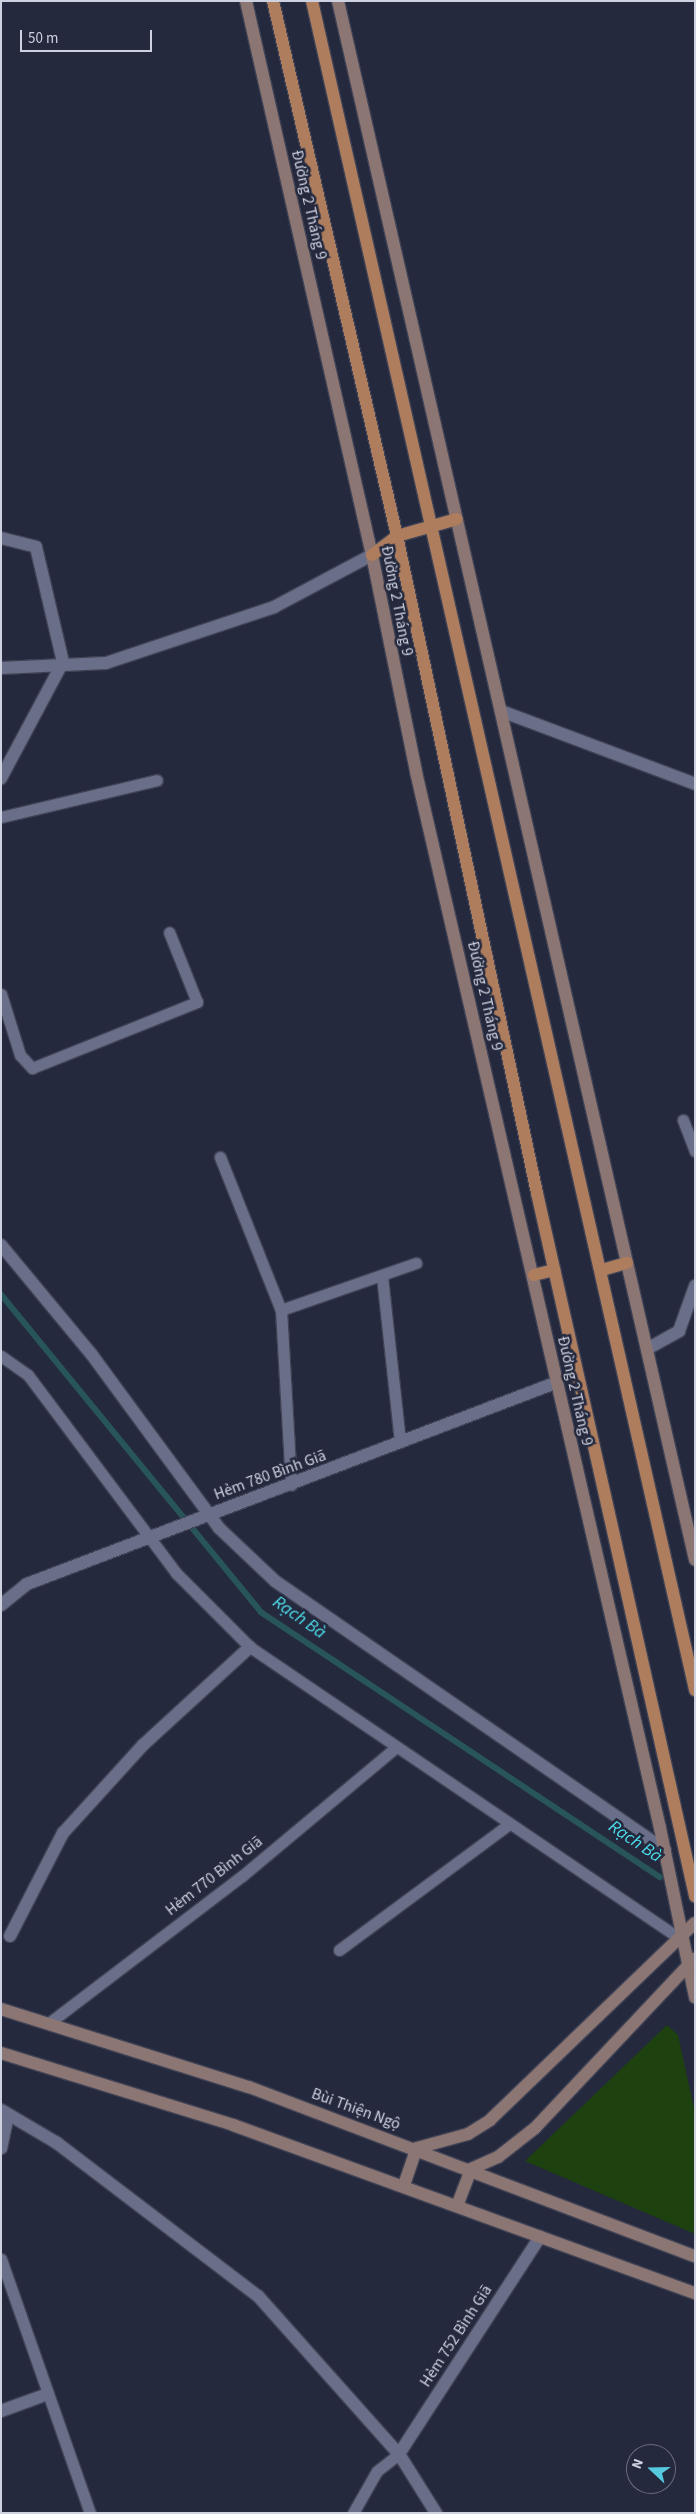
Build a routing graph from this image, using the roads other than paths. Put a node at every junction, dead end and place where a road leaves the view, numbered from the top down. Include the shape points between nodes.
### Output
1 (246, 1) edge
2 (273, 1) edge
3 (312, 1) edge
4 (338, 1) edge
5 (457, 519) junction
6 (432, 526) junction
7 (397, 536) junction
8 (1, 538) edge
9 (372, 555) junction
10 (63, 662) junction
11 (1, 668) edge
12 (501, 711) junction
13 (1, 778) edge
14 (157, 780) dead end
15 (695, 784) edge
16 (1, 816) edge
17 (169, 932) dead end
18 (1, 994) edge
19 (683, 1120) dead end
20 (695, 1151) edge
21 (220, 1157) dead end
22 (1, 1245) edge
23 (416, 1263) dead end
24 (627, 1264) junction
25 (554, 1270) junction
26 (602, 1270) junction
27 (534, 1275) junction
28 (382, 1276) junction
29 (695, 1286) edge
30 (281, 1310) junction
31 (647, 1349) junction
32 (1, 1356) edge
33 (555, 1383) junction
34 (400, 1442) junction
35 (292, 1485) junction
36 (210, 1514) junction
37 (149, 1538) junction
38 (695, 1560) edge
39 (1, 1604) edge
40 (250, 1646) junction
41 (695, 1690) edge
42 (395, 1748) junction
43 (508, 1824) junction
44 (665, 1850) junction
45 (695, 1896) edge
46 (695, 1923) edge
47 (10, 1936) dead end
48 (679, 1938) junction
49 (339, 1950) dead end
50 (691, 1962) edge
51 (695, 1997) edge
52 (1, 2009) edge
53 (48, 2023) junction
54 (1, 2053) edge
55 (5, 2112) edge
56 (1, 2148) edge
57 (417, 2148) junction
58 (471, 2169) junction
59 (404, 2185) junction
60 (458, 2206) junction
61 (540, 2237) junction
62 (695, 2256) edge
63 (1, 2260) edge
64 (695, 2292) edge
65 (48, 2394) junction
66 (1, 2411) edge
67 (399, 2454) junction
68 (90, 2513) edge
69 (353, 2513) edge
70 (436, 2513) edge

1 - 9 main road, Đường 2 Tháng 9
2 - 7 main road, Đường 2 Tháng 9
3 - 6 main road
4 - 5 main road
5 - 6 main road
5 - 12 main road
6 - 7 main road
6 - 26 main road
7 - 9 main road
7 - 25 main road, Đường 2 Tháng 9
8 - 10 street via 36,547
9 - 10 street via 274,607 106,663
9 - 27 main road, Đường 2 Tháng 9 via 416,772
10 - 11 street
10 - 13 street
12 - 15 street
12 - 24 main road
14 - 16 lane
17 - 18 lane via 197,1002 32,1068 20,1055
19 - 20 lane
21 - 30 lane
22 - 36 street via 92,1355
23 - 28 lane
24 - 26 main road
24 - 31 main road
25 - 27 main road
25 - 45 main road, Đường 2 Tháng 9
26 - 41 main road
27 - 33 main road, Đường 2 Tháng 9
28 - 30 lane
28 - 34 lane
29 - 31 street via 679,1331
30 - 35 lane
31 - 38 main road
32 - 37 lane via 28,1375
33 - 34 street, Hẻm 780 Bình Giã
33 - 44 main road, Đường 2 Tháng 9
34 - 35 street, Hẻm 780 Bình Giã
35 - 36 street, Hẻm 780 Bình Giã
36 - 37 street, Hẻm 780 Bình Giã
36 - 44 street via 275,1581
37 - 39 street, Hẻm 780 Bình Giã via 27,1584
37 - 40 lane via 176,1573
40 - 42 lane
40 - 47 street via 143,1745 63,1833
42 - 43 lane
42 - 53 lane, Hẻm 770 Bình Giã via 242,1876
43 - 48 lane
43 - 49 lane
44 - 48 main road, Đường 2 Tháng 9
46 - 48 main road
48 - 50 main road, Đường 2 Tháng 9
48 - 57 main road via 490,2120 461,2137
50 - 51 main road, Đường 2 Tháng 9
50 - 58 main road via 534,2128 498,2157
52 - 53 main road, Bùi Thiện Ngộ
53 - 57 main road, Bùi Thiện Ngộ via 249,2086
54 - 59 main road via 155,2098
55 - 56 lane
55 - 67 street via 56,2144 226,2268 258,2296
57 - 58 main road, Bùi Thiện Ngộ
57 - 59 main road
58 - 60 main road
58 - 62 main road, Bùi Thiện Ngộ
59 - 60 main road
60 - 61 main road
61 - 64 main road
61 - 67 street, Hẻm 752 Bình Giã
63 - 65 lane
65 - 66 street
65 - 68 lane
67 - 69 lane via 367,2483
67 - 70 street

